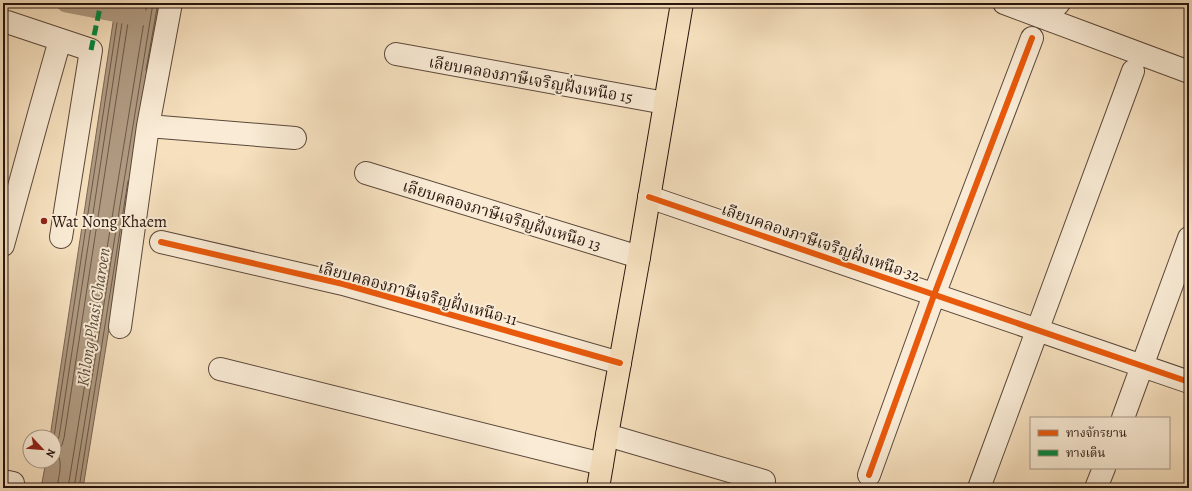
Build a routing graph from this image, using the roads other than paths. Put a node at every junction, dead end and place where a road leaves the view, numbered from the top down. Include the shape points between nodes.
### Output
1 (171, 3) edge
2 (682, 3) edge
3 (1004, 3) edge
4 (1052, 11) edge
5 (7, 22) dead end
6 (1032, 38) dead end
7 (60, 40) junction
8 (396, 54) dead end
9 (1133, 71) dead end
10 (1189, 72) edge
11 (665, 103) junction
12 (148, 126) junction
13 (296, 138) dead end
14 (366, 173) dead end
15 (649, 197) junction
16 (61, 237) dead end
17 (1189, 238) edge
18 (161, 242) dead end
19 (3, 245) edge
20 (639, 257) junction
21 (934, 295) junction
22 (120, 327) dead end
23 (1038, 330) junction
24 (620, 362) junction
25 (1143, 365) junction
26 (220, 369) dead end
27 (1189, 382) edge
28 (1123, 417) edge
29 (607, 435) junction
30 (602, 464) junction
31 (1104, 469) edge
32 (870, 475) dead end
33 (764, 480) dead end
34 (3, 481) edge
35 (12, 488) edge
36 (598, 488) edge
37 (980, 488) edge
38 (1096, 488) edge

1 - 12 street
2 - 11 main road
3 - 4 street
4 - 10 street
5 - 7 street
6 - 21 street
7 - 16 street via 90,50
7 - 19 street
8 - 11 street, เลียบคลองภาษีเจริญฝั่งเหนือ 15
9 - 23 street
11 - 15 main road
12 - 13 street
12 - 22 street
14 - 20 street, เลียบคลองภาษีเจริญฝั่งเหนือ 13
15 - 20 main road
15 - 21 street, เลียบคลองภาษีเจริญฝั่งเหนือ 32
17 - 25 street
18 - 24 street, เลียบคลองภาษีเจริญฝั่งเหนือ 11 via 343,284
20 - 24 main road
21 - 23 street, เลียบคลองภาษีเจริญฝั่งเหนือ 32
21 - 32 street
23 - 25 street, เลียบคลองภาษีเจริญฝั่งเหนือ 32
23 - 37 street
24 - 29 main road
25 - 27 street, เลียบคลองภาษีเจริญฝั่งเหนือ 32
25 - 28 street
26 - 30 street
29 - 30 main road
29 - 33 street
30 - 36 main road
31 - 38 street
34 - 35 street via 13,484

